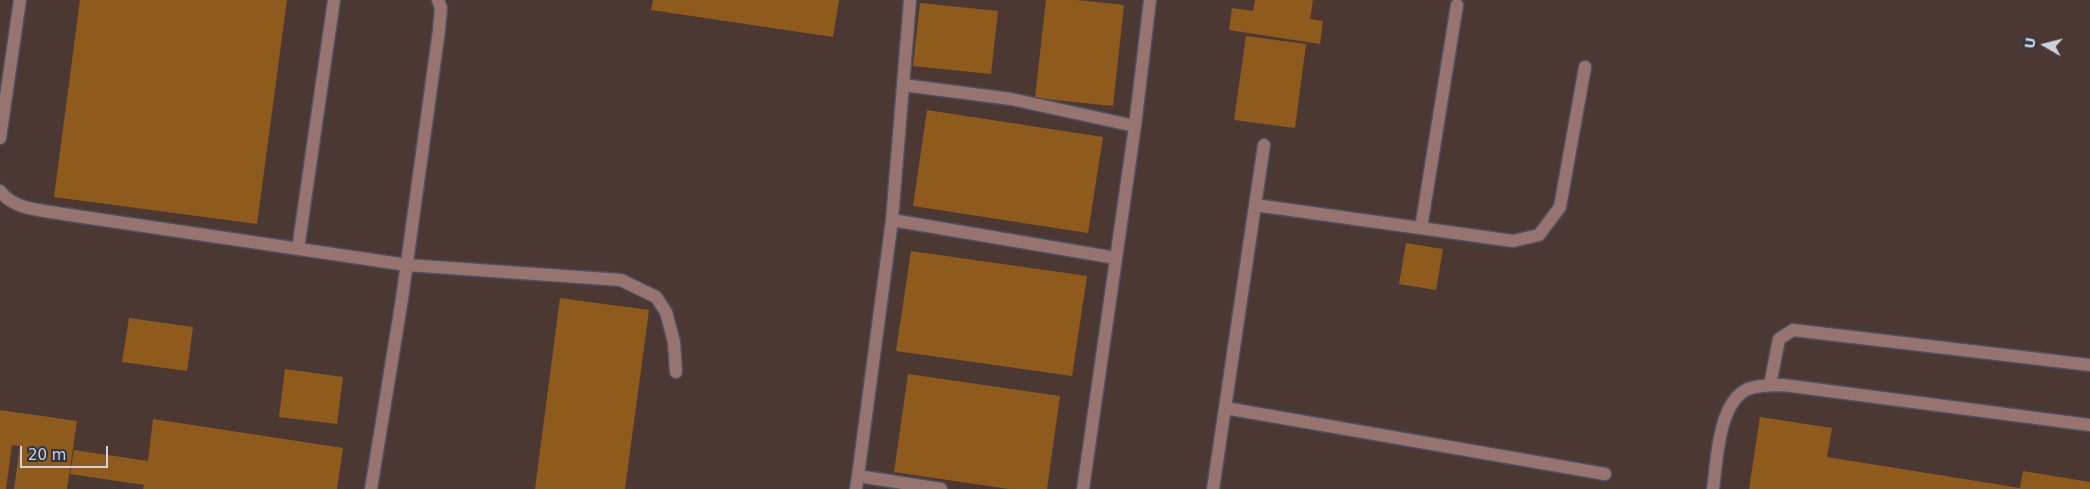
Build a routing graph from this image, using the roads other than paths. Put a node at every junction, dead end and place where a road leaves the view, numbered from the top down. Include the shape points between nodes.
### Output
1 (20, 0) edge
2 (334, 0) edge
3 (438, 0) edge
4 (910, 0) edge
5 (1150, 0) edge
6 (1457, 5) dead end
7 (1585, 67) dead end
8 (5, 76) edge
9 (903, 86) junction
10 (1135, 126) junction
11 (0, 138) edge
12 (1264, 145) dead end
13 (0, 191) edge
14 (1255, 205) junction
15 (892, 220) junction
16 (1421, 228) junction
17 (298, 249) junction
18 (1116, 258) junction
19 (407, 265) junction
20 (2090, 365) edge
21 (676, 372) dead end
22 (1770, 385) junction
23 (1225, 408) junction
24 (2090, 426) edge
25 (1605, 474) dead end
26 (858, 476) junction
27 (371, 489) edge
28 (856, 489) edge
29 (941, 489) edge
30 (1082, 489) edge
31 (1213, 489) edge
32 (1713, 489) edge

1 - 8 lane
2 - 17 lane
3 - 19 lane via 441,8 439,30
4 - 9 lane
5 - 10 lane
6 - 16 lane
7 - 16 lane via 1560,207 1539,235 1513,241
8 - 11 lane
9 - 10 lane via 1011,99
9 - 15 lane
10 - 18 lane
12 - 14 lane
13 - 17 lane via 17,205 63,214
14 - 16 lane
14 - 23 lane
15 - 18 lane
15 - 26 lane
17 - 19 lane
18 - 30 lane
19 - 21 lane via 604,278 634,285 656,297 666,312 674,342
19 - 27 lane
20 - 22 lane via 1793,330 1779,339
22 - 24 lane
22 - 32 lane via 1747,390 1735,399 1726,415
23 - 25 lane
23 - 31 lane
26 - 28 lane
26 - 29 lane

